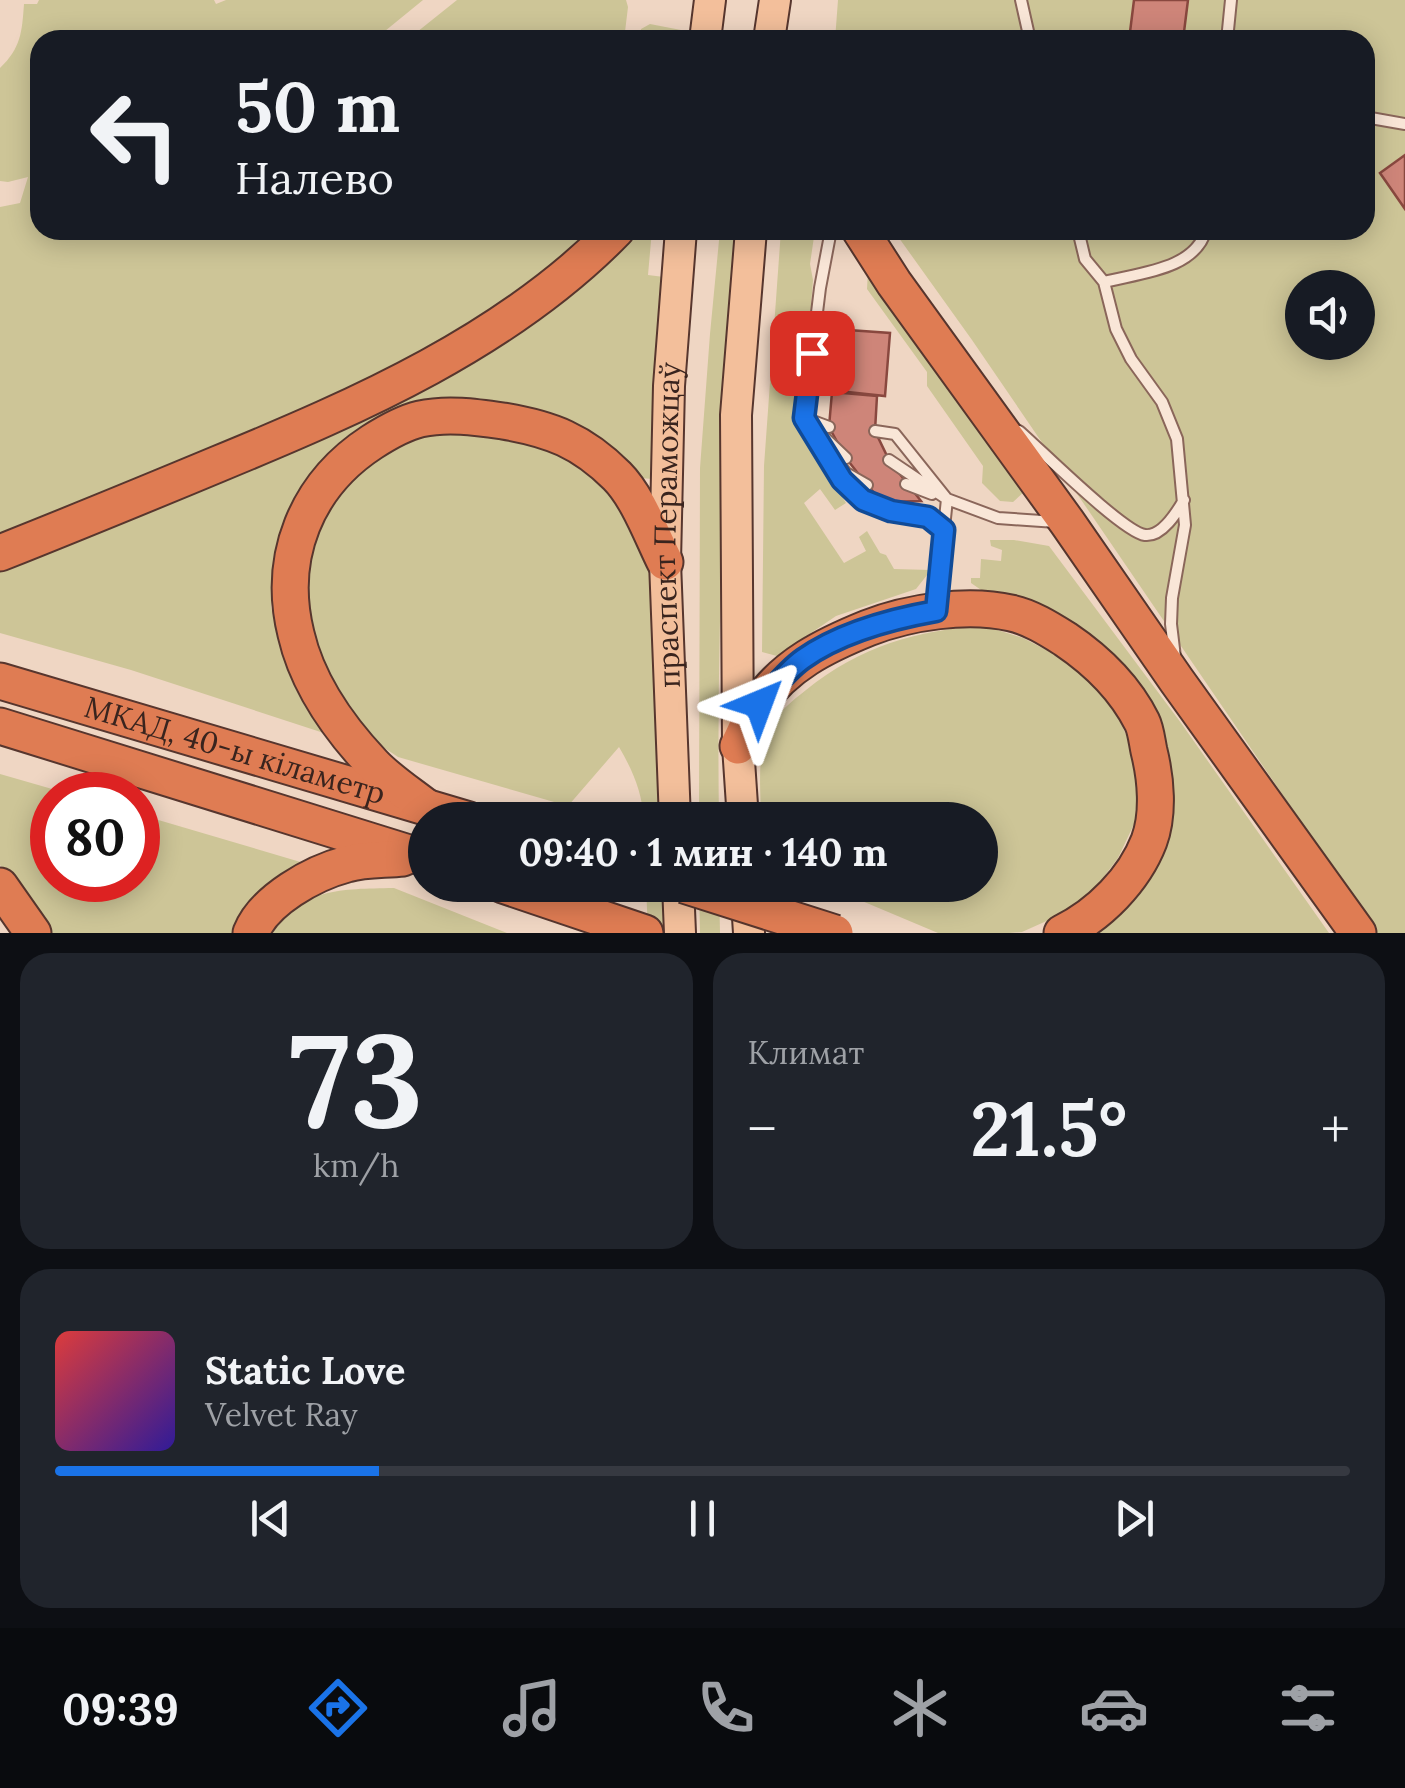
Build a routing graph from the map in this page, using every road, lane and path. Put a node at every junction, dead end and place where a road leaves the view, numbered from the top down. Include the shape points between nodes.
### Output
1 (710, 0) edge
2 (774, 0) edge
3 (1021, 0) edge
4 (1231, 0) edge
5 (706, 30) edge
6 (770, 30) edge
7 (1028, 30) edge
8 (1228, 30) edge
9 (1375, 119) edge
10 (1405, 124) edge
11 (606, 240) edge
12 (680, 240) edge
13 (750, 240) edge
14 (829, 240) edge
15 (866, 240) edge
16 (1080, 240) edge
17 (1203, 240) edge
18 (1104, 282) junction
19 (970, 386) junction
20 (804, 418) junction
21 (829, 427) dead end
22 (875, 430) dead end
23 (846, 458) dead end
24 (889, 460) dead end
25 (906, 484) dead end
26 (867, 485) dead end
27 (947, 499) junction
28 (1184, 499) junction
29 (1068, 522) junction
30 (944, 530) junction
31 (0, 553) edge
32 (666, 562) junction
33 (936, 611) junction
34 (0, 681) edge
35 (1178, 682) junction
36 (0, 726) edge
37 (738, 746) junction
38 (409, 802) edge
39 (420, 802) edge
40 (674, 802) edge
41 (741, 802) edge
42 (408, 853) edge
43 (408, 858) edge
44 (0, 886) edge
45 (552, 902) edge
46 (681, 902) edge
47 (736, 902) edge
48 (747, 902) edge
49 (32, 933) edge
50 (250, 933) edge
51 (645, 933) edge
52 (680, 933) edge
53 (749, 933) edge
54 (835, 933) edge
55 (1062, 933) edge
56 (1358, 933) edge

1 - 5 main road
2 - 6 main road
3 - 7 lane
4 - 8 lane
9 - 10 lane
11 - 31 highway via 519,311 366,400
12 - 32 main road, праспект Пераможцаў
13 - 37 main road via 736,415
14 - 20 lane
15 - 19 highway
16 - 18 lane via 1085,259
17 - 18 lane via 1175,264
18 - 28 lane via 1116,329 1177,439
19 - 28 lane via 1120,522 1144,535 1155,533
19 - 29 highway
20 - 21 lane
20 - 23 lane
20 - 26 lane via 846,473
20 - 30 lane via 842,480 863,500 928,517
22 - 27 lane via 894,434
24 - 27 lane
25 - 27 lane
27 - 29 lane via 998,518
27 - 30 lane
28 - 35 lane via 1171,624
29 - 35 highway
30 - 33 lane
32 - 39 highway via 620,479 585,447 557,434 447,415 383,435 338,468 299,530 291,566 296,636 330,710 373,764
32 - 40 main road, праспект Пераможцаў
33 - 37 highway via 877,625 804,659 759,704
33 - 55 highway via 1012,612 1046,627 1089,655 1143,724 1156,802 1150,840 1104,905
34 - 38 highway, МКАД, 40-ы кіламетр
35 - 56 highway
36 - 42 highway, МКАД, 40-ы кіламетр
37 - 41 main road
43 - 50 highway via 347,864 314,878 280,896
44 - 49 highway
45 - 51 highway
46 - 52 main road
47 - 54 highway, bridge
48 - 53 main road

